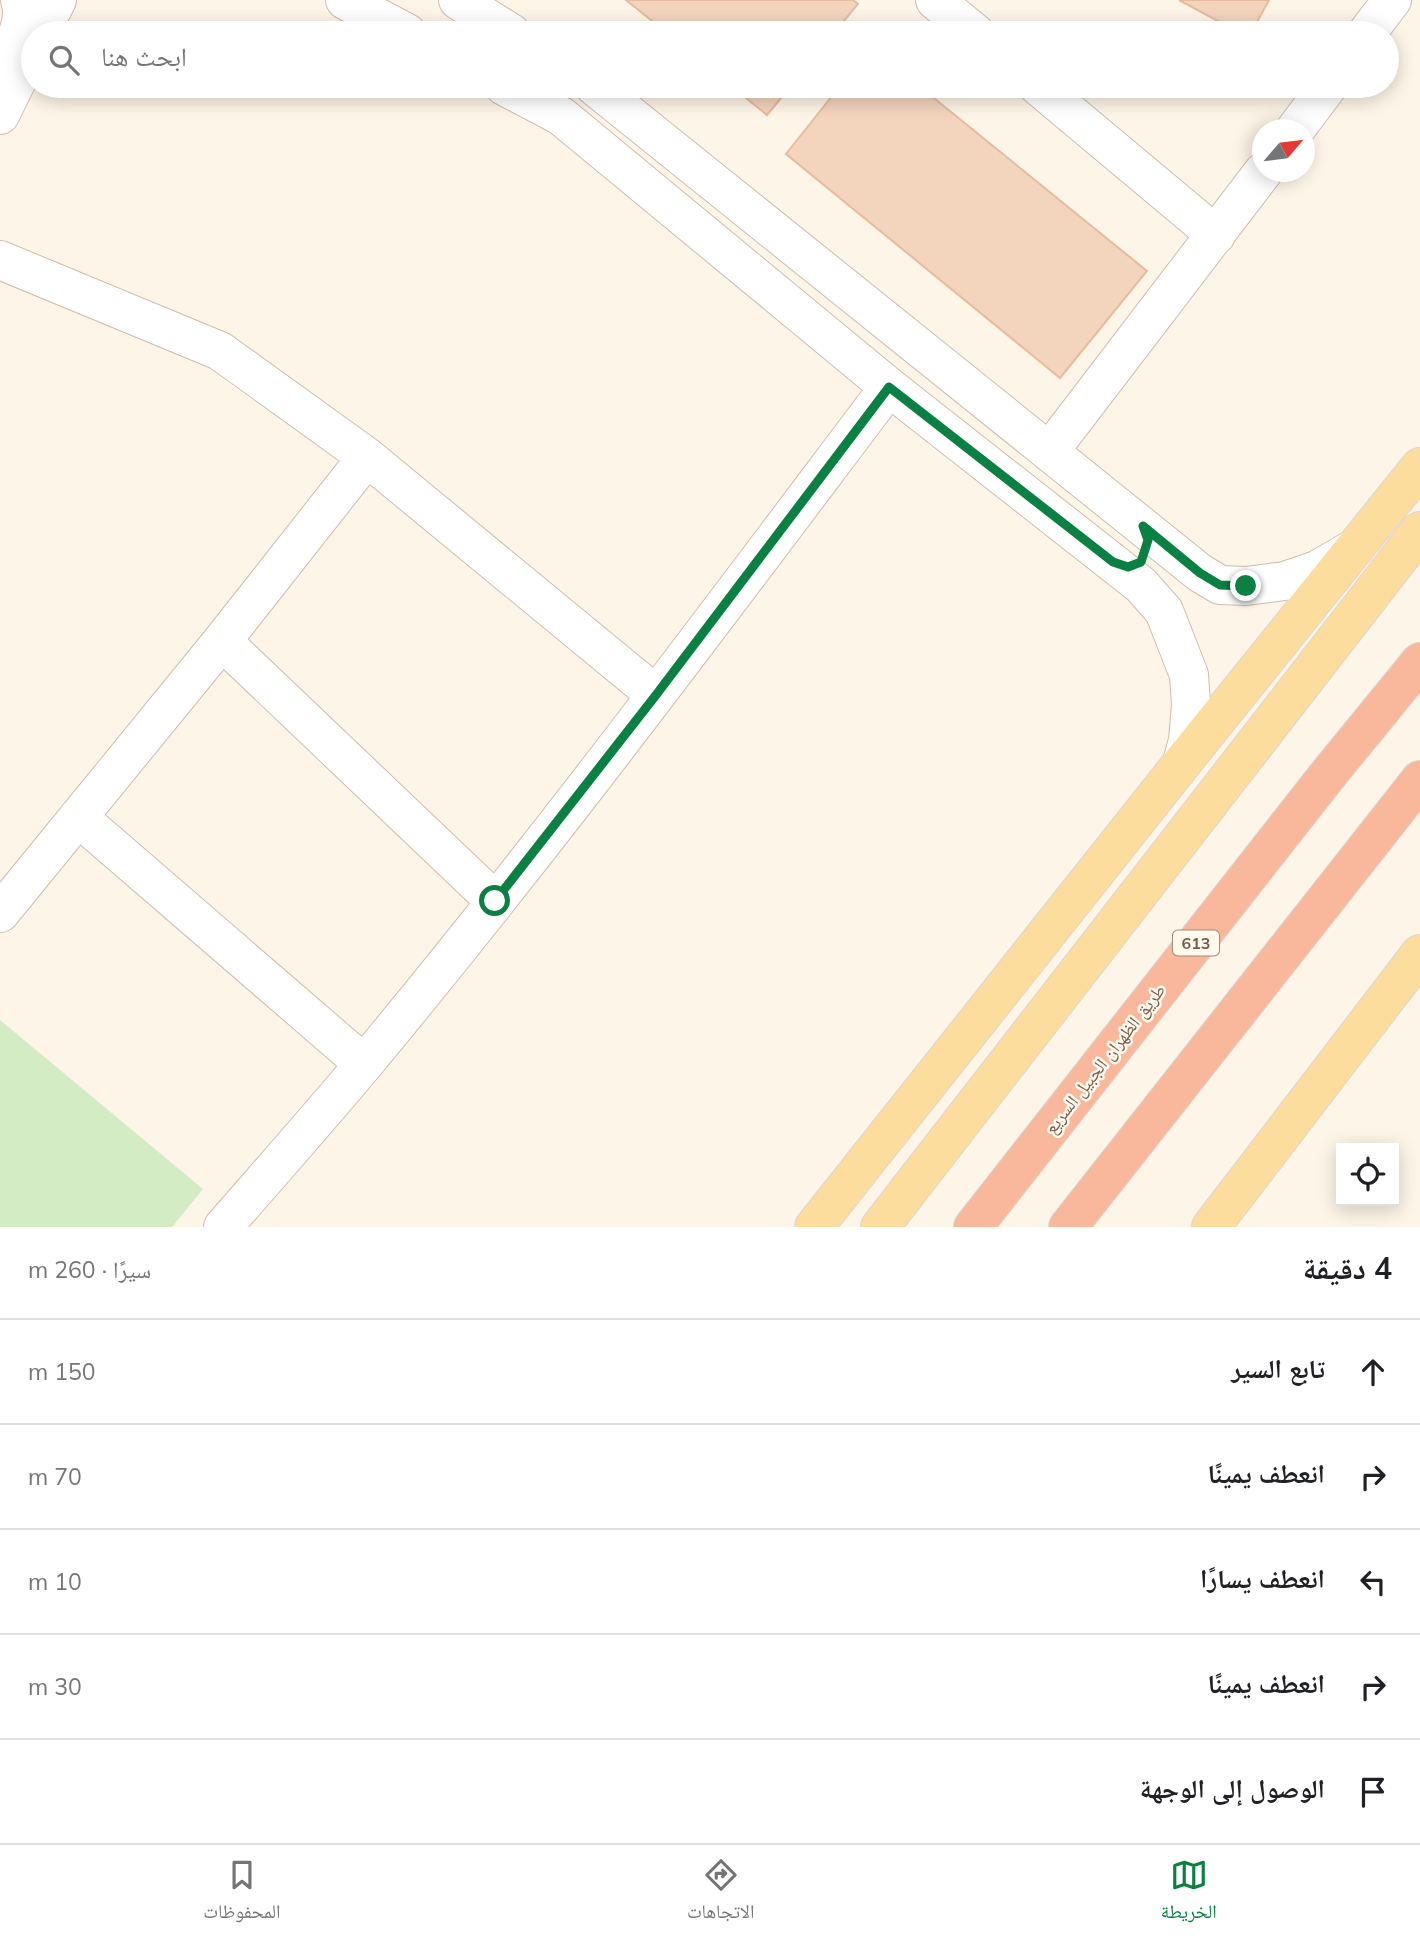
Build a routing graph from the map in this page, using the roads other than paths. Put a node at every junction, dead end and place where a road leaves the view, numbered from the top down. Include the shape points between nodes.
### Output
1 (20, 0) edge
2 (57, 0) edge
3 (345, 0) edge
4 (458, 0) edge
5 (935, 0) edge
6 (1392, 0) edge
7 (21, 21) edge
8 (46, 21) edge
9 (384, 21) edge
10 (492, 21) edge
11 (960, 21) edge
12 (1376, 21) edge
13 (21, 25) edge
14 (0, 70) edge
15 (21, 72) edge
16 (527, 98) edge
17 (609, 98) edge
18 (1052, 98) edge
19 (1319, 98) edge
20 (0, 115) edge
21 (1303, 119) edge
22 (1256, 182) edge
23 (1216, 235) junction
24 (0, 260) edge
25 (889, 387) junction
26 (1049, 452) junction
27 (367, 457) junction
28 (1420, 467) edge
29 (1143, 526) junction
30 (1420, 531) edge
31 (1357, 547) junction
32 (1113, 562) junction
33 (222, 641) junction
34 (1420, 662) edge
35 (656, 695) junction
36 (1182, 763) junction
37 (1412, 791) edge
38 (78, 817) junction
39 (495, 901) junction
40 (0, 913) edge
41 (1420, 954) edge
42 (364, 1064) junction
43 (223, 1227) edge
44 (814, 1227) edge
45 (880, 1227) edge
46 (973, 1227) edge
47 (1068, 1227) edge
48 (1211, 1227) edge

1 - 7 street
2 - 8 street
3 - 9 street
4 - 10 street
5 - 11 street
6 - 12 street
13 - 14 street
15 - 20 street
16 - 25 street via 561,116
17 - 26 street
18 - 23 street
19 - 21 street
22 - 23 street
23 - 26 street
24 - 27 street via 220,351
25 - 32 street
25 - 35 street
26 - 29 street
27 - 33 street
27 - 35 street
28 - 31 main road
29 - 31 street via 1220,585 1285,581 1317,570
29 - 32 street via 1148,540 1141,562 1128,567
30 - 45 main road
31 - 36 main road
32 - 36 street via 1164,611 1189,675 1191,705
33 - 38 street
33 - 39 street
34 - 46 highway, طريق الظهران الجبيل السريع / 613
35 - 39 street
36 - 44 main road
37 - 47 highway
38 - 40 street
38 - 42 street
39 - 42 street
41 - 48 main road
42 - 43 street

